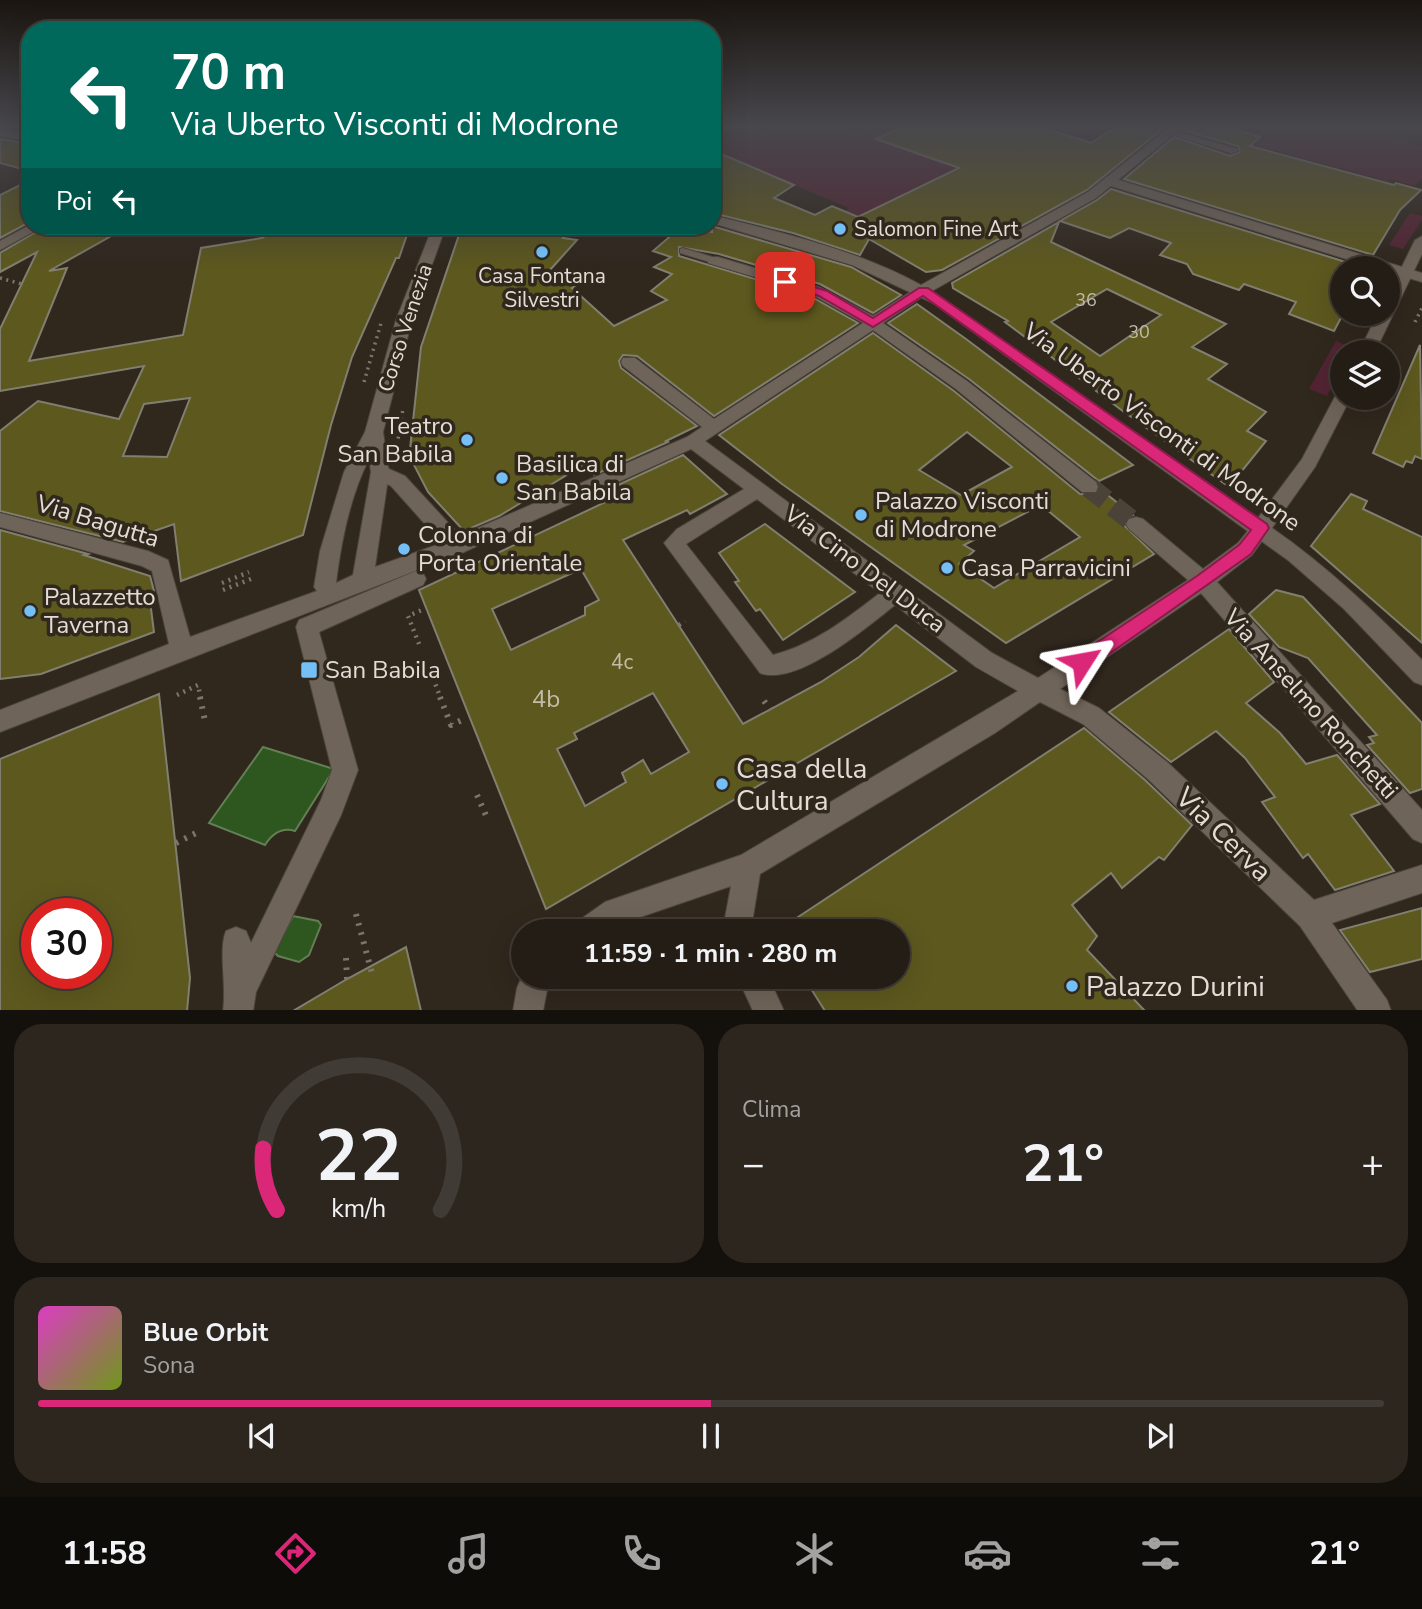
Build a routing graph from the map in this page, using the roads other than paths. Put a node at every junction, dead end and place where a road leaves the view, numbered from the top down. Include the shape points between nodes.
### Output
1 (1118, 174) edge
2 (1109, 181) junction
3 (721, 222) edge
4 (21, 235) edge
5 (436, 235) edge
6 (1422, 240) edge
7 (0, 246) edge
8 (683, 251) dead end
9 (713, 260) joint
10 (1406, 273) junction
11 (1422, 278) edge
12 (1400, 285) edge
13 (923, 290) junction
14 (873, 324) junction
15 (629, 362) dead end
16 (1336, 410) edge
17 (708, 422) dead end
18 (374, 432) junction
19 (693, 441) junction
20 (380, 472) junction
21 (1089, 487) tunnel mouth
22 (758, 490) junction
23 (0, 520) edge
24 (1136, 524) tunnel mouth
25 (1258, 534) junction
26 (457, 546) junction
27 (416, 579) dead end
28 (363, 580) junction
29 (1203, 581) junction
30 (324, 587) junction
31 (896, 593) junction
32 (182, 650) junction
33 (1422, 675) edge
34 (1041, 691) junction
35 (0, 722) edge
36 (1422, 830) edge
37 (748, 866) junction
38 (1422, 879) edge
39 (1310, 916) junction
40 (605, 919) edge
41 (739, 919) edge
42 (236, 941) dead end
43 (533, 989) edge
44 (758, 989) edge
45 (240, 996) edge
46 (528, 1010) edge
47 (769, 1010) edge
48 (1376, 1010) edge

1 - 2 street
2 - 10 street
2 - 13 street
3 - 13 street, Via Uberto Visconti di Modrone via 870,265
4 - 7 street
5 - 18 street, Corso Venezia via 404,320
6 - 10 street
8 - 9 lane
9 - 14 street via 823,293
10 - 11 street
10 - 12 street
13 - 14 street
13 - 25 street, Via Uberto Visconti di Modrone
14 - 19 street
14 - 21 street via 938,365
15 - 17 street
16 - 25 street via 1309,462
18 - 20 street, Corso Venezia
18 - 30 street, Corso Venezia via 353,472
19 - 22 street, Via Cino Del Duca
19 - 26 street
20 - 26 street via 398,481
20 - 28 street, Corso Venezia
22 - 31 street, Via Cino Del Duca
22 - 31 street via 674,543 768,666 803,657 837,638
23 - 32 street, Via Bagutta via 161,566
24 - 29 street, Via Anselmo Ronchetti
25 - 29 street via 1245,550
25 - 33 street, Via Uberto Visconti di Modrone via 1352,603
26 - 28 street
27 - 45 street via 307,627 345,770
28 - 30 street
28 - 32 street
29 - 34 street
29 - 36 street, Via Anselmo Ronchetti
30 - 32 street
31 - 34 street, Via Cino Del Duca via 998,669
32 - 35 street
34 - 37 street
34 - 39 street, Via Cerva via 1091,716 1158,771
37 - 40 street
37 - 41 street
38 - 39 street
39 - 48 street, Via Cerva
42 - 45 street
43 - 46 street
44 - 47 street

